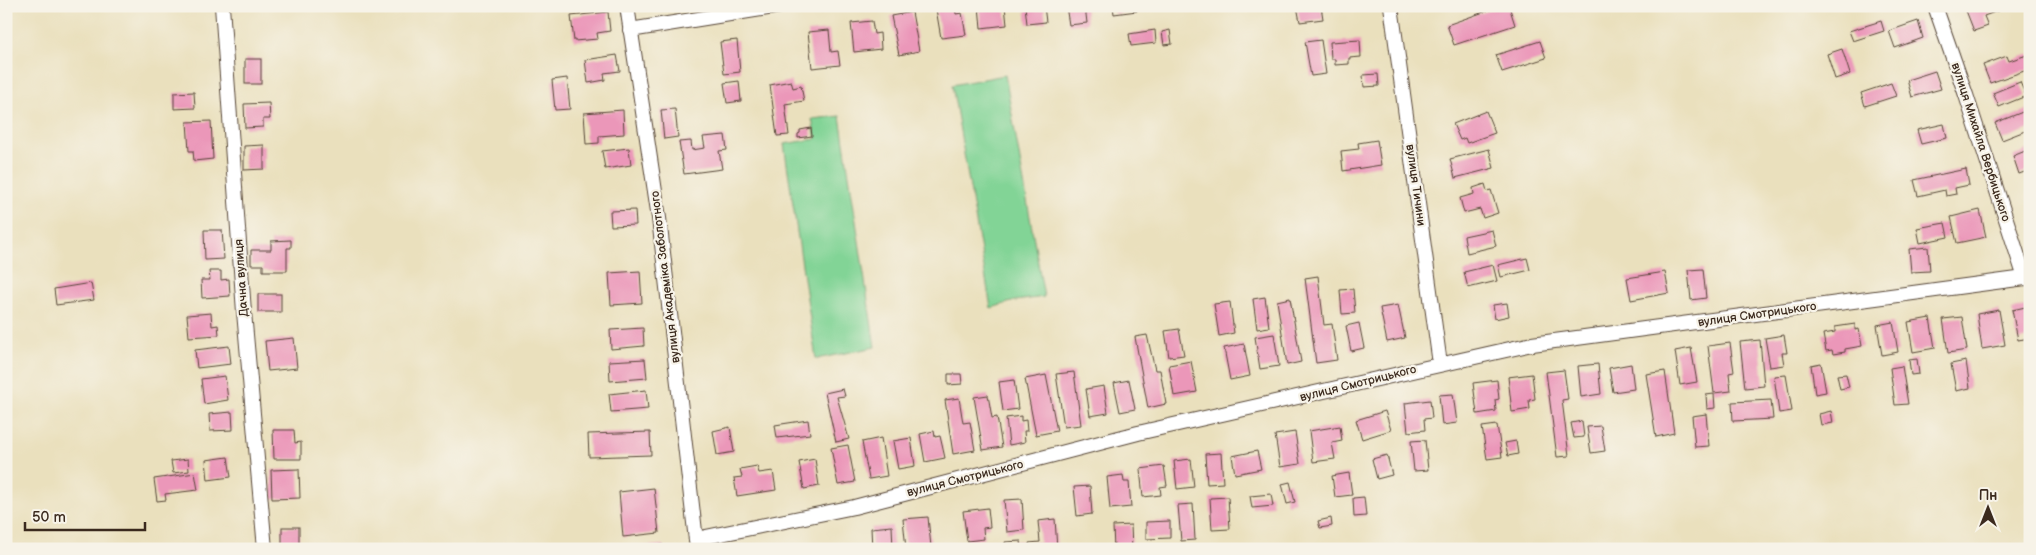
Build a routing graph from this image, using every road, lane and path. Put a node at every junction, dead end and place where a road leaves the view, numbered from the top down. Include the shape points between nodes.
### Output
1 (222, 6) edge
2 (627, 6) edge
3 (780, 6) edge
4 (1391, 6) edge
5 (1935, 6) edge
6 (630, 30) junction
7 (2027, 278) edge
8 (1440, 364) junction
9 (697, 544) edge
10 (265, 549) edge

1 - 10 street, Дачна вулиця
2 - 6 street, вулиця Академіка Заболотного
3 - 6 street
4 - 8 street, вулиця Тичини
5 - 7 street, вулиця Михайла Вербицького
6 - 9 street, вулиця Академіка Заболотного via 659,218
7 - 8 street, вулиця Смотрицького via 1532,344
8 - 9 street, вулиця Смотрицького via 1138,433

